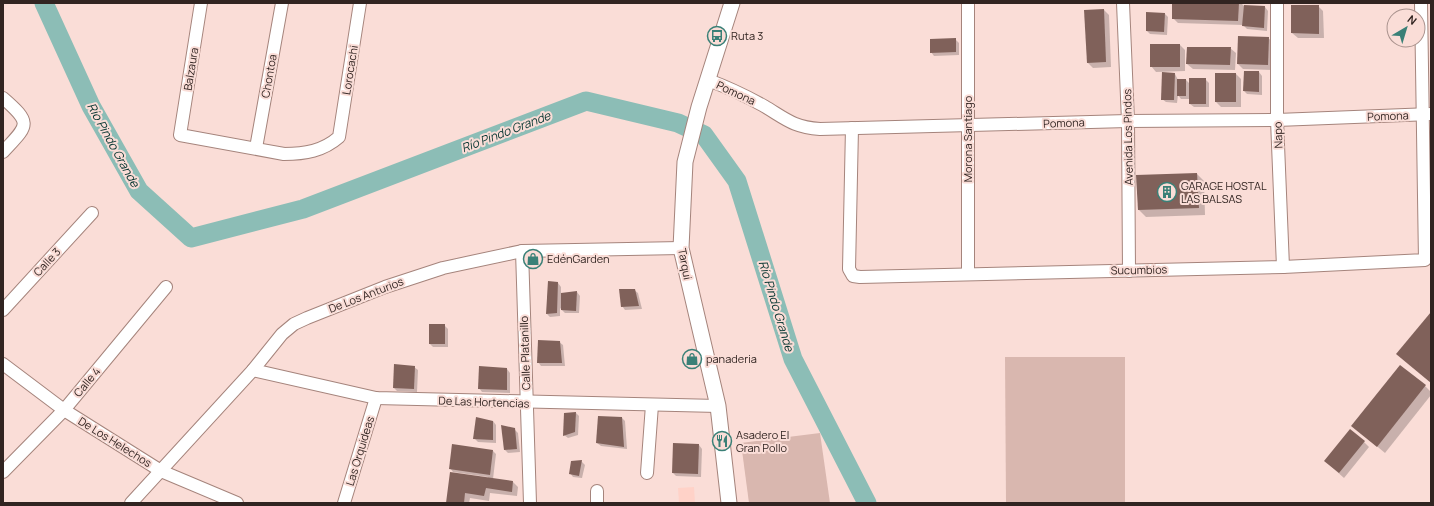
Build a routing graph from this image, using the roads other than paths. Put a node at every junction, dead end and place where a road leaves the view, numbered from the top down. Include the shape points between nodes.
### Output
1 (201, 3) edge
2 (282, 3) edge
3 (360, 3) edge
4 (732, 3) edge
5 (968, 3) edge
6 (1123, 3) edge
7 (1277, 3) edge
8 (1421, 3) edge
9 (708, 80) junction
10 (3, 98) edge
11 (1427, 114) edge
12 (1278, 120) junction
13 (1128, 121) junction
14 (968, 126) junction
15 (852, 128) junction
16 (256, 148) junction
17 (3, 152) edge
18 (92, 213) dead end
19 (681, 248) junction
20 (522, 251) junction
21 (1283, 267) junction
22 (1130, 270) junction
23 (968, 274) junction
24 (166, 287) dead end
25 (3, 310) edge
26 (3, 364) edge
27 (253, 370) junction
28 (376, 398) junction
29 (527, 403) junction
30 (652, 405) junction
31 (718, 406) junction
32 (64, 410) junction
33 (160, 471) junction
34 (3, 472) edge
35 (647, 473) dead end
36 (131, 503) edge
37 (237, 503) edge
38 (344, 503) edge
39 (530, 503) edge
40 (729, 503) edge

1 - 16 street, Balzaura via 180,135
2 - 16 street, Chontoa
3 - 16 street, Lorocachi via 339,137 323,149 297,154
4 - 9 street, Tarqui
5 - 14 street, Morona Santiago
6 - 13 street, Avenida Los Pindos
7 - 12 street, Napo
8 - 11 street
9 - 15 street, Pomona via 803,127
9 - 19 street, Tarqui via 685,162
10 - 17 street via 22,115 25,122 24,130
11 - 12 street, Pomona
11 - 21 street, Sucumbios via 1425,260
12 - 13 street, Pomona
12 - 21 street, Napo
13 - 14 street, Pomona
13 - 22 street, Avenida Los Pindos
14 - 15 street, Pomona
14 - 23 street, Morona Santiago
15 - 23 street, Sucumbios via 849,269 853,276 860,278
18 - 25 street, Calle 3
19 - 20 street, De Los Anturios
19 - 31 street, Tarqui
20 - 27 street, De Los Anturios via 443,268 385,287 307,318 282,334
20 - 29 street, Calle Platanillo
21 - 22 street, Sucumbios
22 - 23 street, Sucumbios
24 - 32 street, Calle 4
26 - 32 street, De Los Helechos
27 - 28 street, De Las Hortencias
27 - 33 street, De Los Anturios
28 - 29 street, De Las Hortencias
28 - 38 street, Las Orquideas
29 - 30 street, De Las Hortencias
29 - 39 street, Calle Platanillo
30 - 31 street, De Las Hortencias
30 - 35 street
31 - 40 street, Tarqui
32 - 33 street, De Los Helechos
32 - 34 street, Calle 4
33 - 36 street, De Los Anturios
33 - 37 street, De Los Helechos

